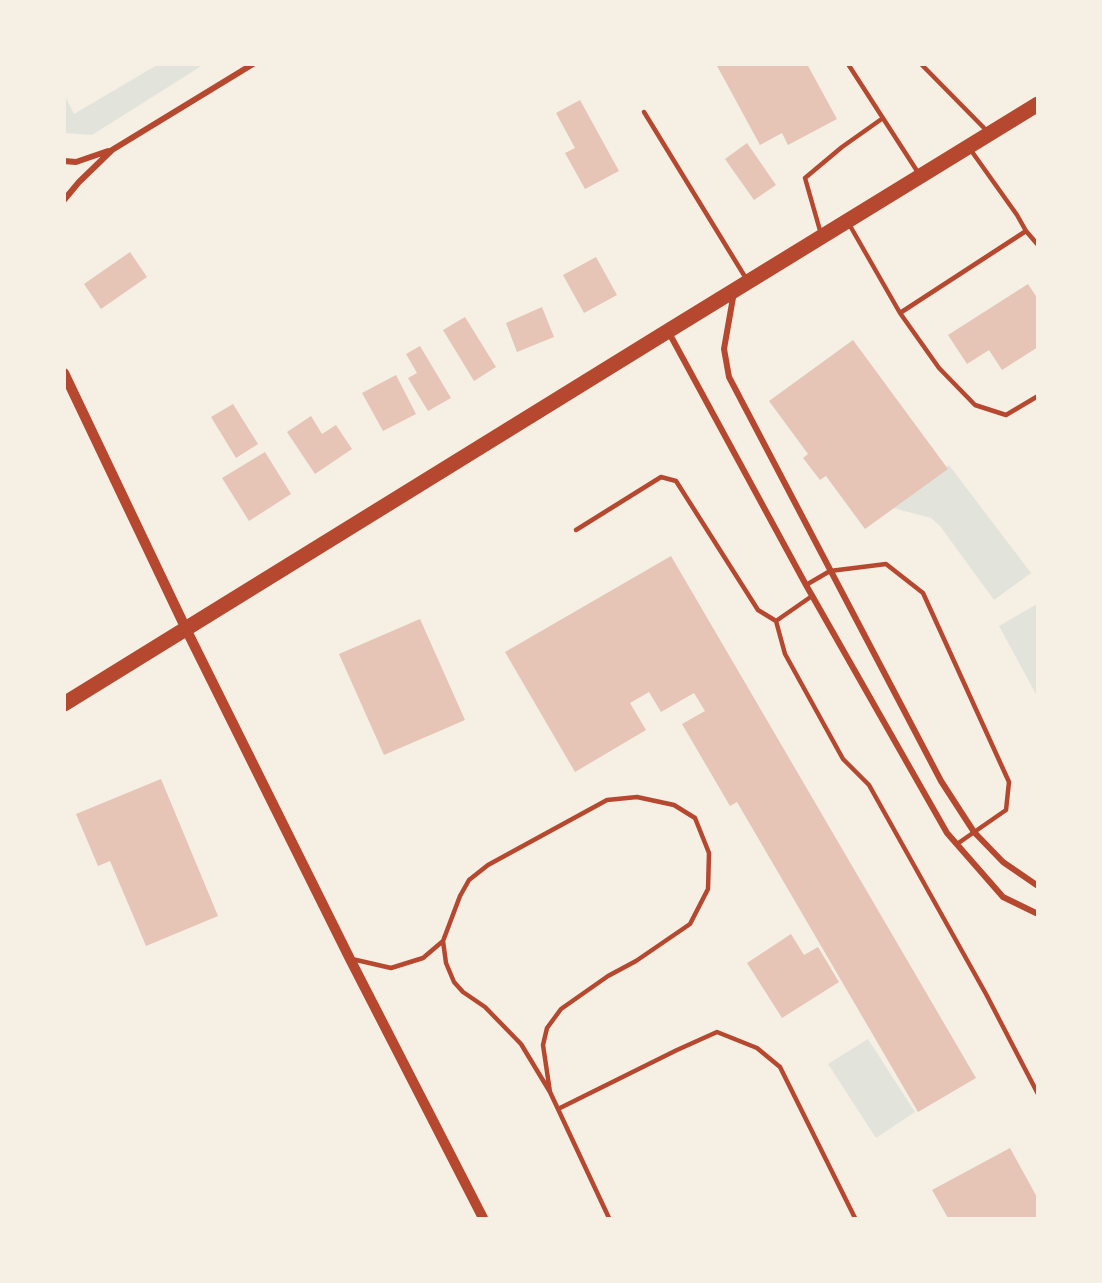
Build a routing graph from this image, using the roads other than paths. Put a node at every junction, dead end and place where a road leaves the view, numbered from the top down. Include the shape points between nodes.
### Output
1 (253, 64) edge
2 (848, 64) edge
3 (921, 64) edge
4 (1038, 104) edge
5 (644, 112) dead end
6 (883, 118) junction
7 (990, 134) junction
8 (969, 147) junction
9 (112, 150) junction
10 (64, 161) edge
11 (921, 177) junction
12 (64, 200) edge
13 (847, 221) junction
14 (1026, 231) junction
15 (822, 237) junction
16 (1038, 245) edge
17 (748, 282) junction
18 (734, 290) junction
19 (900, 313) junction
20 (668, 331) junction
21 (64, 373) edge
22 (1038, 396) edge
23 (576, 530) dead end
24 (830, 571) junction
25 (806, 585) junction
26 (812, 596) junction
27 (776, 621) junction
28 (186, 629) junction
29 (64, 704) edge
30 (974, 832) junction
31 (957, 844) junction
32 (1038, 886) edge
33 (1038, 914) edge
34 (443, 941) junction
35 (350, 959) junction
36 (550, 1092) junction
37 (1038, 1094) edge
38 (558, 1108) junction
39 (483, 1218) edge
40 (609, 1218) edge
41 (855, 1218) edge

1 - 9 street
2 - 6 lane
3 - 7 lane
4 - 7 main road
5 - 17 lane
6 - 11 lane
6 - 15 lane via 805,178
7 - 8 main road
8 - 11 main road
8 - 14 lane
9 - 10 street via 76,162
9 - 12 street
11 - 13 main road
13 - 15 main road
13 - 19 lane
14 - 16 lane
14 - 19 lane
15 - 17 main road
17 - 18 main road
18 - 20 main road
18 - 24 street via 724,348 729,377
19 - 22 lane via 939,368 975,405 1006,415
20 - 25 street
20 - 28 main road
21 - 28 street
23 - 27 lane via 661,477 676,481 758,610
24 - 25 lane
24 - 30 street via 940,781
24 - 30 lane via 886,564 923,593 1009,782 1006,810
25 - 26 street
26 - 27 lane
26 - 31 street via 947,833
27 - 37 lane via 785,654 832,740 843,759 869,785
28 - 29 main road
28 - 35 street
30 - 31 lane
30 - 32 street via 1003,862
31 - 33 street via 1003,897
34 - 35 lane via 423,958 391,968
34 - 36 lane via 454,982 521,1044
34 - 36 lane via 469,880 488,865 607,800 637,797 674,806 696,818 709,853 708,889 690,924 561,1009 547,1028 543,1045
35 - 39 street
36 - 38 lane
38 - 40 lane
38 - 41 lane via 717,1032 758,1048 780,1067

